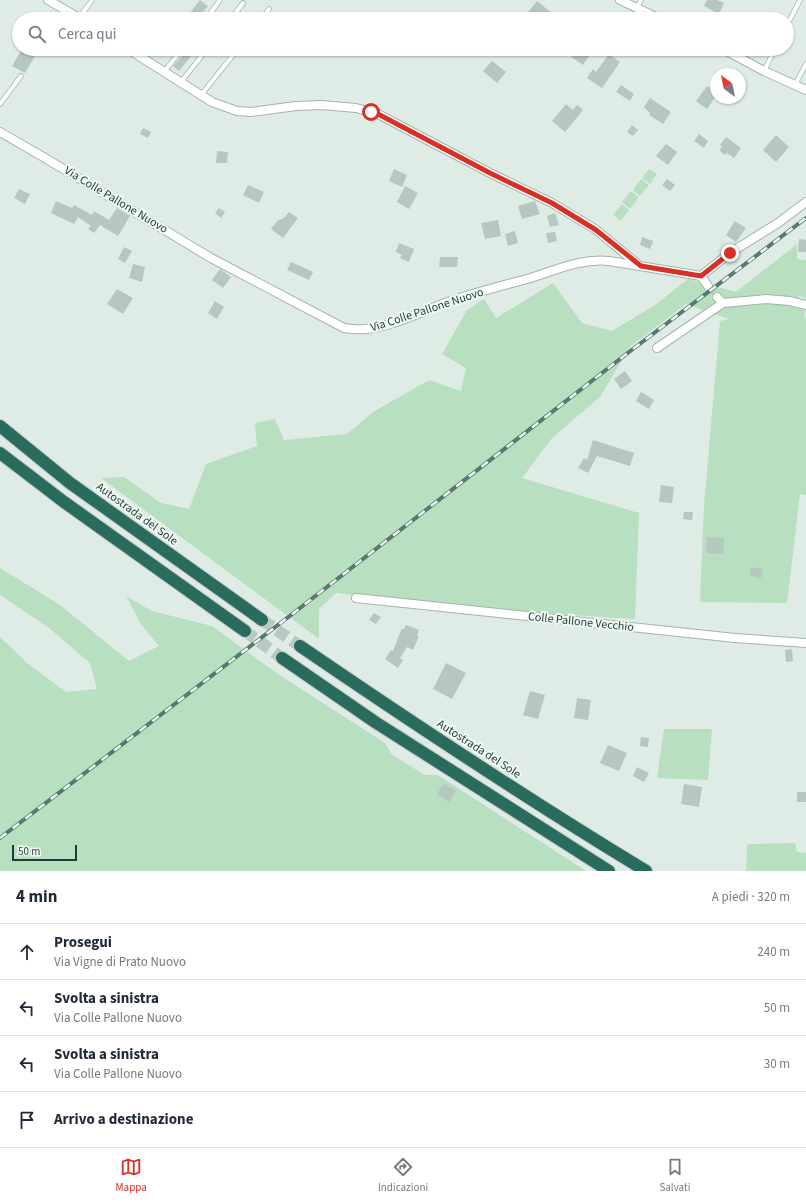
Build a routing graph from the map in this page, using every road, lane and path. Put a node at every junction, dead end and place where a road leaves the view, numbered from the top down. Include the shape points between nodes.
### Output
1 (48, 0) edge
2 (92, 0) edge
3 (220, 0) edge
4 (620, 0) edge
5 (641, 0) edge
6 (800, 0) edge
7 (243, 3) dead end
8 (637, 8) junction
9 (270, 9) dead end
10 (69, 12) edge
11 (84, 12) edge
12 (211, 12) edge
13 (236, 12) edge
14 (268, 12) edge
15 (645, 12) edge
16 (794, 12) edge
17 (139, 56) edge
18 (177, 56) edge
19 (201, 56) edge
20 (232, 56) edge
21 (736, 56) edge
22 (772, 56) edge
23 (806, 64) edge
24 (764, 71) junction
25 (164, 72) junction
26 (21, 76) dead end
27 (181, 82) junction
28 (795, 85) junction
29 (806, 90) edge
30 (201, 95) junction
31 (0, 104) edge
32 (0, 132) edge
33 (806, 202) edge
34 (641, 266) junction
35 (701, 276) junction
36 (708, 286) tunnel mouth
37 (716, 297) tunnel mouth
38 (724, 303) junction
39 (806, 305) edge
40 (657, 348) dead end
41 (0, 426) edge
42 (0, 453) edge
43 (356, 598) dead end
44 (262, 620) tunnel mouth
45 (245, 631) tunnel mouth
46 (806, 643) edge
47 (300, 646) tunnel mouth
48 (282, 658) tunnel mouth
49 (609, 871) edge
50 (646, 871) edge

1 - 10 street
2 - 11 lane
3 - 12 lane
4 - 8 street
5 - 8 lane
6 - 16 lane
7 - 13 lane
8 - 15 street
9 - 14 lane
17 - 25 street
18 - 25 lane
19 - 27 lane
20 - 30 lane
21 - 24 street
22 - 24 lane
23 - 28 lane
24 - 28 street
25 - 27 street
26 - 31 lane
27 - 30 street
28 - 29 street
30 - 34 street via 221,106 245,112 296,106 322,106 356,108 378,114 552,203 596,230
32 - 34 street, Via Colle Pallone Nuovo via 212,258 344,328 363,330 382,327 450,301 577,263 602,260
33 - 35 street via 730,253
34 - 35 street, Via Colle Pallone Nuovo
35 - 36 street
37 - 38 street
38 - 39 street via 766,299
38 - 40 street
41 - 44 highway, Autostrada del Sole via 70,483
42 - 45 highway via 64,502
43 - 46 street, Colle Pallone Vecchio via 735,638
47 - 50 highway, Autostrada del Sole via 400,715
48 - 49 highway via 375,722

